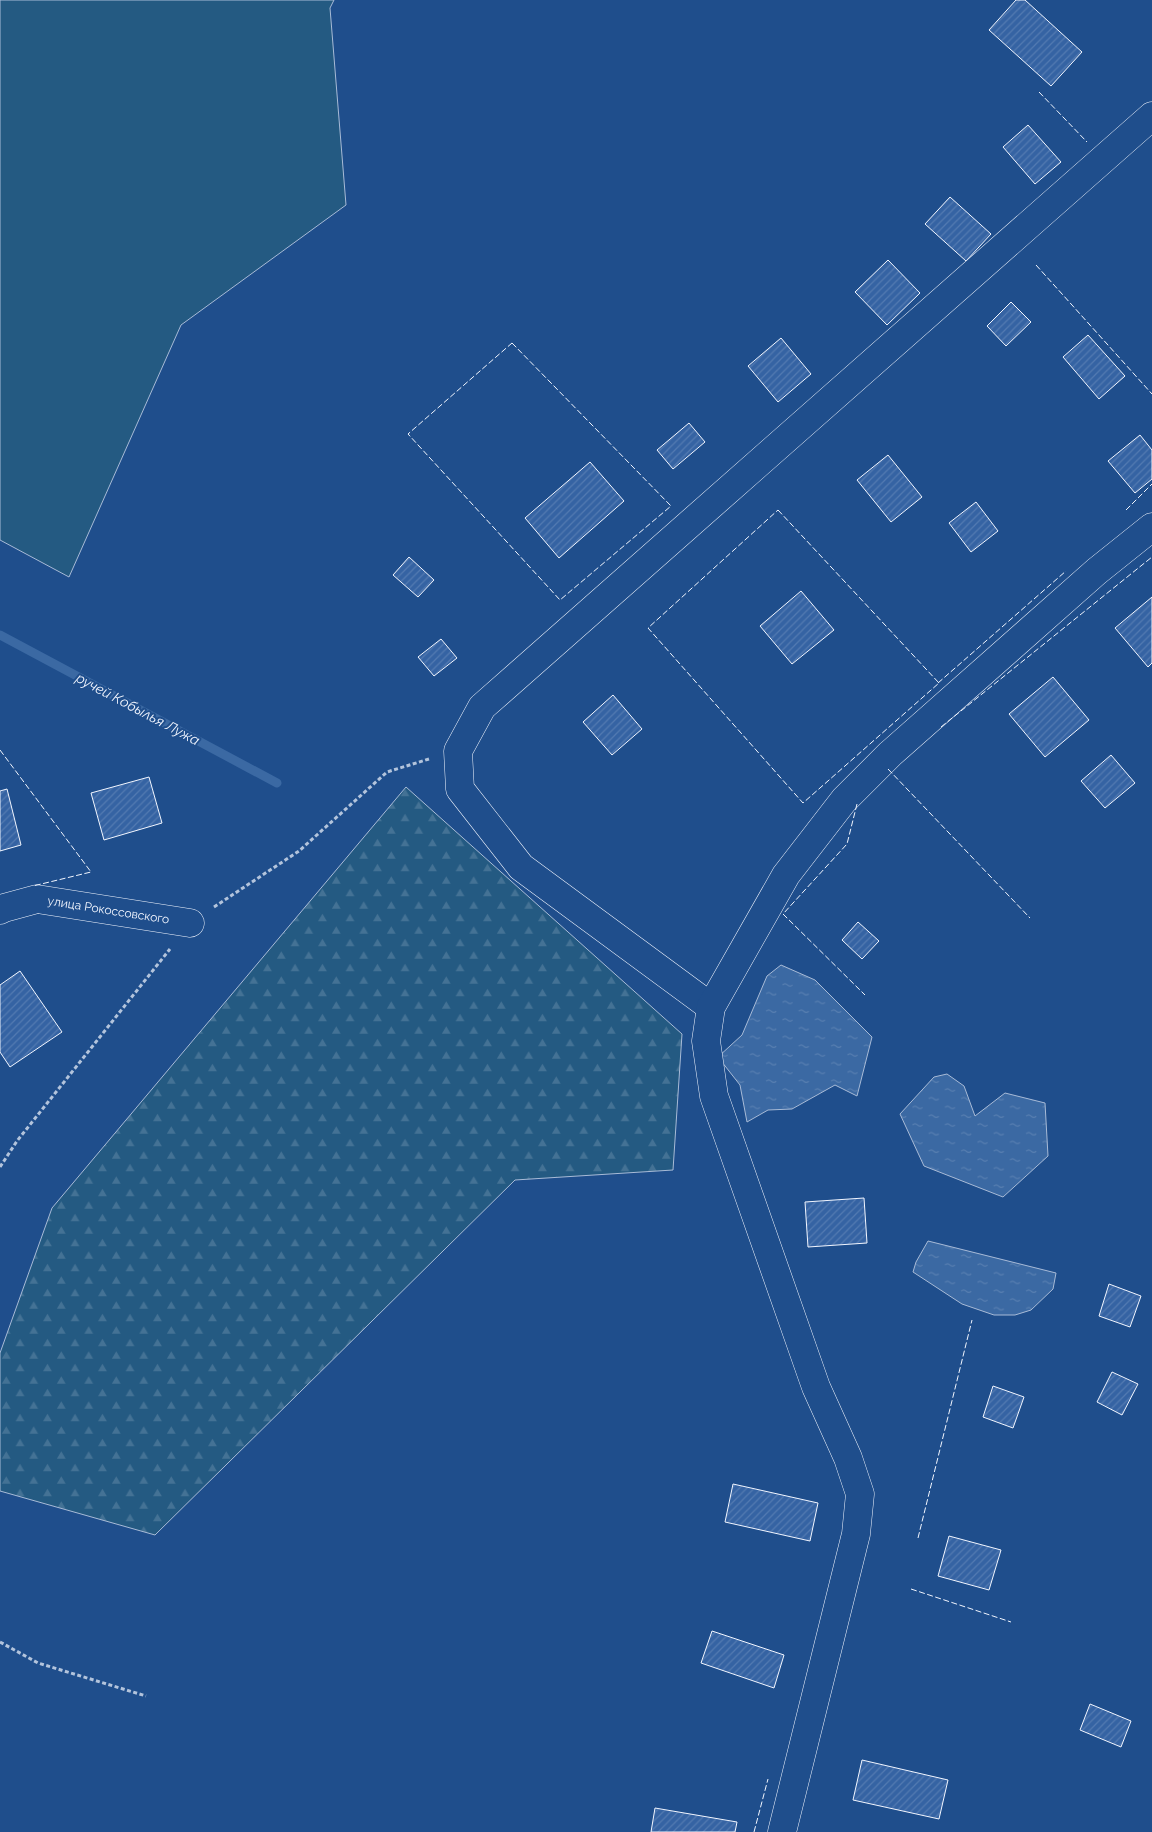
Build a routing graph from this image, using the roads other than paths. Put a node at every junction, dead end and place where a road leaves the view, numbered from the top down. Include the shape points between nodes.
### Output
1 (1152, 116) edge
2 (1152, 527) edge
3 (0, 910) edge
4 (190, 923) dead end
5 (711, 1007) junction
6 (782, 1832) edge

1 - 5 street via 482,707 458,751 460,789 522,867
2 - 5 street via 1097,571 890,754 844,800 786,875
3 - 4 street, улица Рокоссовского via 37,899
5 - 6 street via 706,1041 714,1096 816,1387 848,1458 860,1494 856,1534

